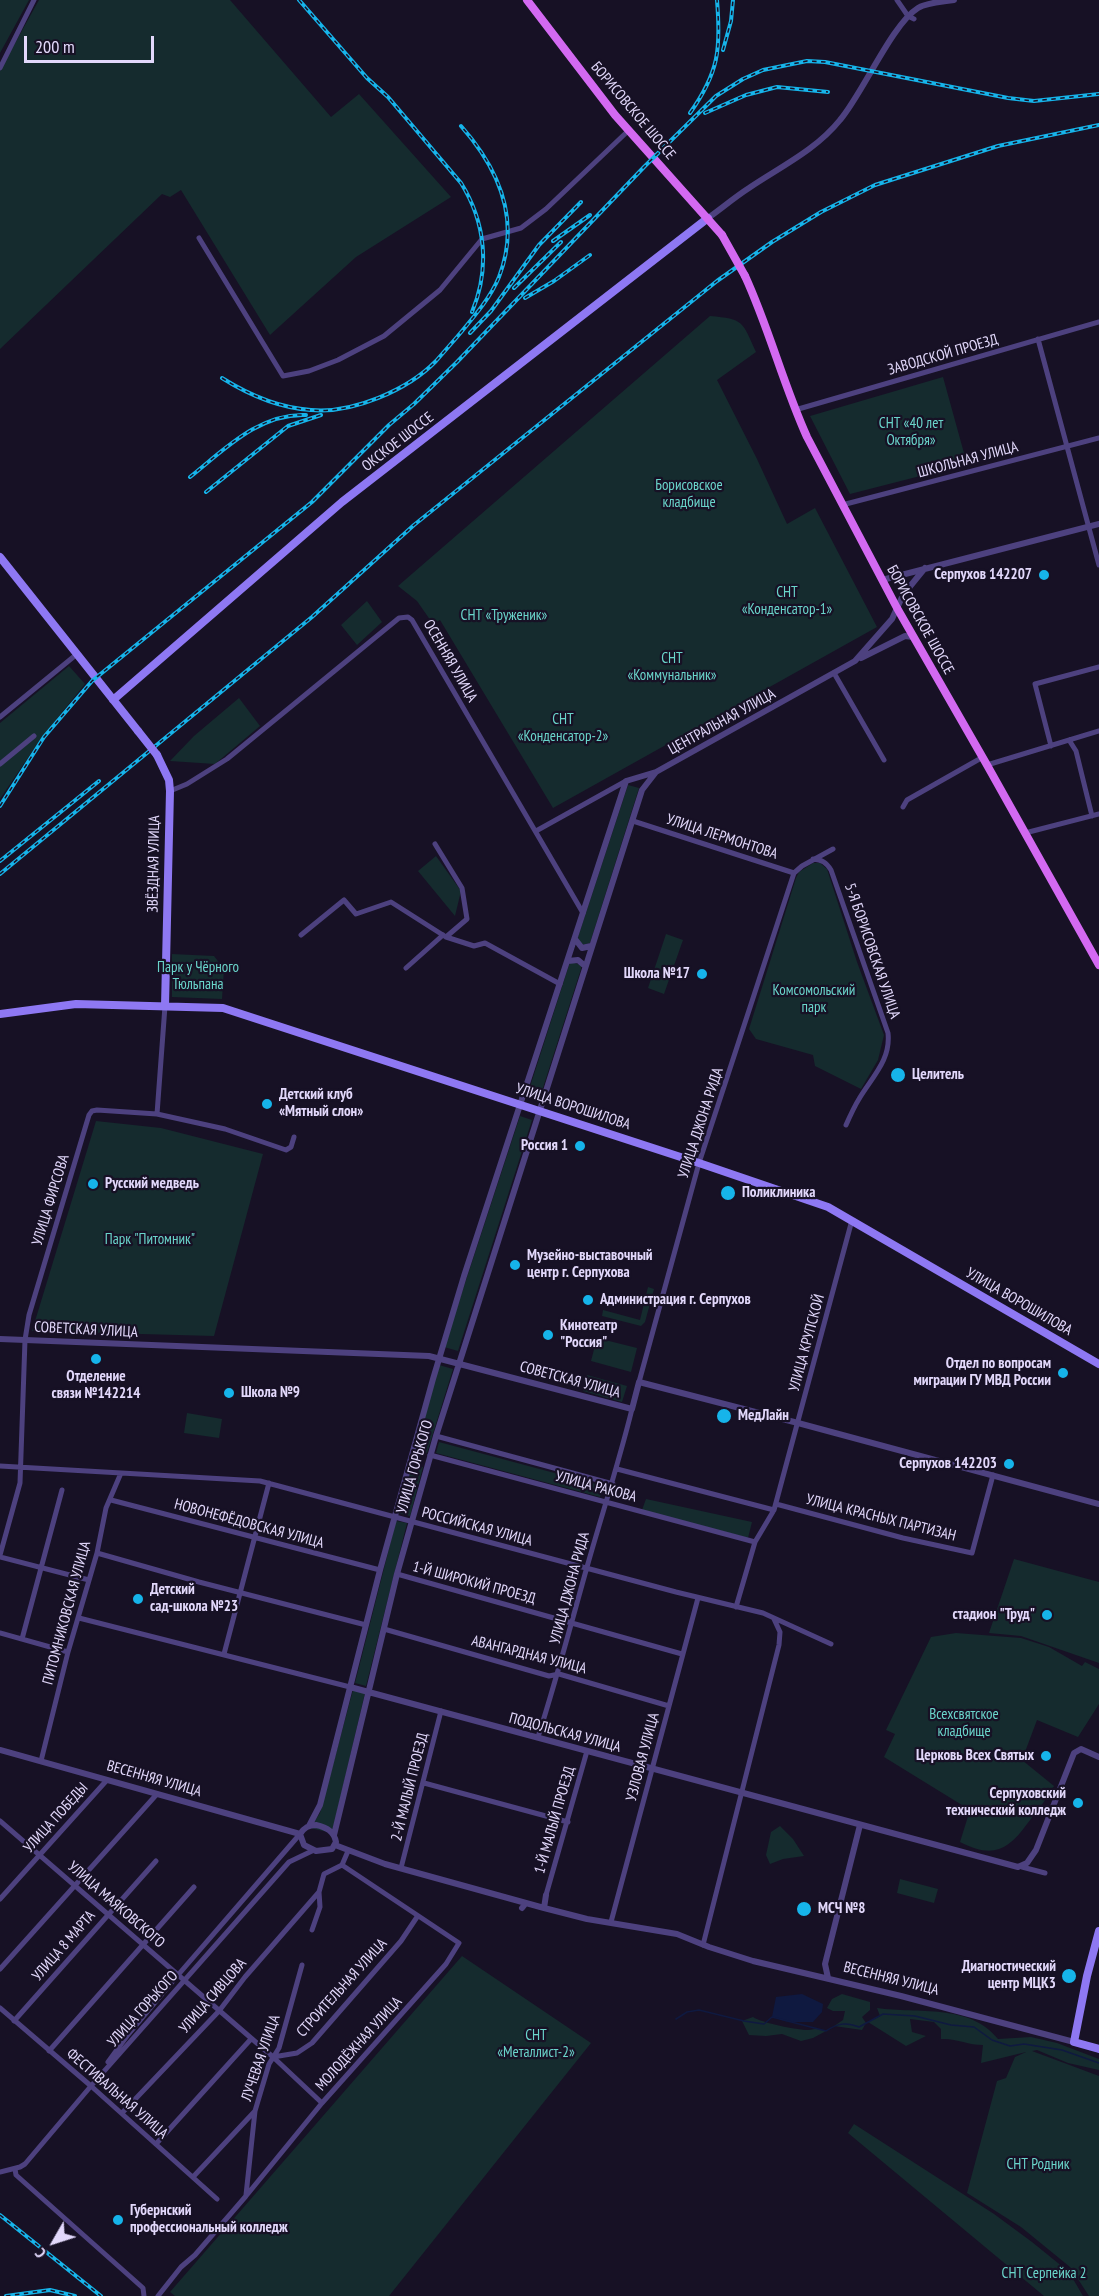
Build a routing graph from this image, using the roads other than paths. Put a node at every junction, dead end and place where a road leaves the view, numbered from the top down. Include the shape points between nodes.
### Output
1 (34, 0) edge
2 (528, 0) edge
3 (897, 0) edge
4 (954, 0) edge
5 (911, 18) junction
6 (0, 68) edge
7 (628, 130) junction
8 (708, 218) junction
9 (200, 238) dead end
10 (1099, 322) edge
11 (1038, 339) junction
12 (795, 410) junction
13 (1099, 438) edge
14 (1067, 447) junction
15 (842, 505) junction
16 (1099, 524) edge
17 (1089, 526) junction
18 (0, 557) edge
19 (1099, 565) edge
20 (925, 568) junction
21 (882, 580) junction
22 (897, 608) junction
23 (913, 637) junction
24 (77, 654) junction
25 (855, 661) junction
26 (1099, 667) edge
27 (834, 673) junction
28 (113, 700) junction
29 (0, 717) edge
30 (1099, 732) edge
31 (34, 736) dead end
32 (1069, 740) junction
33 (1051, 746) junction
34 (884, 760) dead end
35 (985, 761) junction
36 (0, 764) edge
37 (656, 772) junction
38 (633, 778) junction
39 (626, 781) junction
40 (642, 790) junction
41 (170, 791) junction
42 (903, 807) dead end
43 (1099, 813) edge
44 (1092, 816) junction
45 (633, 821) junction
46 (536, 831) junction
47 (1025, 833) junction
48 (435, 844) dead end
49 (833, 849) dead end
50 (813, 860) junction
51 (794, 873) junction
52 (583, 913) junction
53 (301, 936) dead end
54 (445, 936) junction
55 (575, 939) junction
56 (591, 946) junction
57 (1096, 954) edge
58 (568, 961) junction
59 (1099, 965) edge
60 (585, 966) junction
61 (406, 968) dead end
62 (560, 984) junction
63 (165, 1006) junction
64 (0, 1014) edge
65 (521, 1104) junction
66 (538, 1110) junction
67 (157, 1114) junction
68 (846, 1125) dead end
69 (294, 1137) dead end
70 (699, 1163) junction
71 (852, 1220) junction
72 (0, 1339) edge
73 (25, 1340) junction
74 (439, 1358) junction
75 (459, 1363) junction
76 (1099, 1364) edge
77 (639, 1382) junction
78 (632, 1409) junction
79 (798, 1423) junction
80 (436, 1436) junction
81 (430, 1455) junction
82 (0, 1466) edge
83 (21, 1468) junction
84 (617, 1468) junction
85 (121, 1473) junction
86 (993, 1475) junction
87 (269, 1483) junction
88 (613, 1484) junction
89 (62, 1490) dead end
90 (111, 1500) junction
91 (607, 1503) junction
92 (1099, 1504) edge
93 (775, 1507) junction
94 (394, 1517) junction
95 (412, 1522) junction
96 (254, 1538) junction
97 (755, 1542) junction
98 (97, 1553) junction
99 (0, 1556) edge
100 (587, 1567) junction
101 (41, 1568) junction
102 (380, 1570) junction
103 (398, 1574) junction
104 (89, 1580) junction
105 (240, 1593) junction
106 (698, 1598) junction
107 (736, 1607) junction
108 (771, 1616) junction
109 (79, 1618) junction
110 (573, 1622) junction
111 (366, 1625) junction
112 (384, 1629) junction
113 (0, 1633) edge
114 (22, 1639) junction
115 (831, 1644) dead end
116 (68, 1652) junction
117 (224, 1654) junction
118 (682, 1654) junction
119 (559, 1674) junction
120 (350, 1687) junction
121 (368, 1692) junction
122 (669, 1706) junction
123 (441, 1712) junction
124 (538, 1737) junction
125 (0, 1750) edge
126 (587, 1751) junction
127 (1099, 1757) edge
128 (41, 1761) junction
129 (652, 1769) junction
130 (106, 1780) junction
131 (424, 1783) junction
132 (742, 1793) junction
133 (157, 1794) junction
134 (568, 1822) junction
135 (1, 1824) edge
136 (860, 1825) junction
137 (309, 1826) junction
138 (300, 1834) junction
139 (334, 1835) junction
140 (335, 1845) junction
141 (312, 1851) junction
142 (348, 1851) junction
143 (40, 1855) junction
144 (156, 1861) dead end
145 (342, 1864) junction
146 (1022, 1867) junction
147 (401, 1868) junction
148 (1045, 1873) dead end
149 (75, 1885) junction
150 (194, 1887) dead end
151 (319, 1892) junction
152 (546, 1895) joint
153 (0, 1899) edge
154 (544, 1908) junction
155 (108, 1914) junction
156 (417, 1917) junction
157 (611, 1922) junction
158 (312, 1930) dead end
159 (1099, 1931) edge
160 (143, 1945) junction
161 (703, 1945) junction
162 (302, 1965) dead end
163 (0, 1969) edge
164 (178, 1975) junction
165 (828, 1977) junction
166 (184, 1980) junction
167 (0, 2008) edge
168 (219, 2011) junction
169 (14, 2021) junction
170 (251, 2039) junction
171 (1074, 2042) junction
172 (1099, 2049) edge
173 (49, 2051) junction
174 (273, 2057) junction
175 (91, 2085) junction
176 (322, 2103) junction
177 (255, 2111) junction
178 (122, 2113) junction
179 (156, 2144) junction
180 (15, 2169) junction
181 (0, 2172) edge
182 (193, 2177) junction
183 (246, 2196) junction
184 (217, 2199) dead end
185 (144, 2296) edge
186 (158, 2296) edge

1 - 6 street
2 - 7 main road, БОРИСОВСКОЕ ШОССЕ
3 - 5 street
4 - 5 street via 926,5
5 - 8 street via 896,32 859,95 831,131
7 - 8 main road, БОРИСОВСКОЕ ШОССЕ
7 - 9 street via 521,228 482,239 440,290 404,321 384,336 309,371 283,376
8 - 12 main road, БОРИСОВСКОЕ ШОССЕ, bridge via 745,276
8 - 28 main road, ОКСКОЕ ШОССЕ via 342,502
10 - 11 street, ЗАВОДСКОЙ ПРОЕЗД
11 - 12 street, ЗАВОДСКОЙ ПРОЕЗД
11 - 14 street
12 - 15 main road, БОРИСОВСКОЕ ШОССЕ
13 - 14 street, ШКОЛЬНАЯ УЛИЦА
14 - 15 street, ШКОЛЬНАЯ УЛИЦА
14 - 17 street
15 - 21 main road, БОРИСОВСКОЕ ШОССЕ
16 - 17 street
17 - 19 street
17 - 20 street
18 - 24 main road
20 - 21 street
20 - 22 street, ЦЕНТРАЛЬНАЯ УЛИЦА
21 - 22 main road, БОРИСОВСКОЕ ШОССЕ
22 - 23 main road, БОРИСОВСКОЕ ШОССЕ
22 - 25 street, ЦЕНТРАЛЬНАЯ УЛИЦА
23 - 25 street via 905,636
23 - 35 main road, БОРИСОВСКОЕ ШОССЕ
24 - 28 main road
24 - 29 street
25 - 27 street, ЦЕНТРАЛЬНАЯ УЛИЦА
26 - 33 street via 1035,684
27 - 34 street
27 - 37 street, ЦЕНТРАЛЬНАЯ УЛИЦА
28 - 41 main road, ЗВЁЗДНАЯ УЛИЦА, bridge via 158,755
30 - 32 street
31 - 36 street
32 - 33 street
32 - 44 street via 1076,751
33 - 35 street
35 - 42 street via 907,800
35 - 47 main road, БОРИСОВСКОЕ ШОССЕ
37 - 38 street
37 - 40 street, ЦЕНТРАЛЬНАЯ УЛИЦА
38 - 39 street
38 - 40 street
39 - 46 street
39 - 52 street
40 - 45 street, ЦЕНТРАЛЬНАЯ УЛИЦА
41 - 46 street, ОСЕННЯЯ УЛИЦА via 227,759 399,618 408,617
41 - 63 main road, ЗВЁЗДНАЯ УЛИЦА
43 - 44 street
44 - 47 street
45 - 51 street, УЛИЦА ЛЕРМОНТОВА
45 - 56 street, ЦЕНТРАЛЬНАЯ УЛИЦА
46 - 52 street, ОСЕННЯЯ УЛИЦА
47 - 57 main road, БОРИСОВСКОЕ ШОССЕ
48 - 54 street via 462,888 466,909 467,919
49 - 50 street, УЛИЦА ЛЕРМОНТОВА
50 - 51 street, УЛИЦА ЛЕРМОНТОВА
50 - 68 street, 5-Я БОРИСОВСКАЯ УЛИЦА via 827,863 831,870 889,1041 883,1063
51 - 70 street, УЛИЦА ДЖОНА РИДА
52 - 55 street
53 - 54 street via 344,900 356,914 391,902
54 - 61 street
54 - 62 street via 474,946 485,943
55 - 56 street via 582,948
55 - 58 street
56 - 60 street, ЦЕНТРАЛЬНАЯ УЛИЦА
57 - 59 main road, БОРИСОВСКОЕ ШОССЕ
58 - 60 street via 578,960
58 - 62 street
60 - 66 street, ЦЕНТРАЛЬНАЯ УЛИЦА
62 - 65 street
63 - 64 main road, УЛИЦА ВОРОШИЛОВА via 76,1004
63 - 65 main road, УЛИЦА ВОРОШИЛОВА via 223,1008
63 - 67 street
65 - 66 main road, УЛИЦА ВОРОШИЛОВА
65 - 74 street, УЛИЦА ГОРЬКОГО
66 - 70 main road, УЛИЦА ВОРОШИЛОВА
66 - 75 street, УЛИЦА ГОРЬКОГО
67 - 69 street, УЛИЦА ФИРСОВА via 225,1129 286,1150
67 - 73 street, УЛИЦА ФИРСОВА via 97,1110 89,1115
70 - 71 main road, УЛИЦА ВОРОШИЛОВА via 810,1200
70 - 77 street, УЛИЦА ДЖОНА РИДА
71 - 76 main road, УЛИЦА ВОРОШИЛОВА
71 - 79 street, УЛИЦА КРУПСКОЙ
72 - 73 street, СОВЕТСКАЯ УЛИЦА
73 - 74 street, СОВЕТСКАЯ УЛИЦА
73 - 83 street, УЛИЦА ФИРСОВА
74 - 75 street, СОВЕТСКАЯ УЛИЦА
74 - 94 street, УЛИЦА ГОРЬКОГО
75 - 78 street, СОВЕТСКАЯ УЛИЦА
75 - 80 street, УЛИЦА ГОРЬКОГО
77 - 78 street, СОВЕТСКАЯ УЛИЦА
77 - 79 street, СОВЕТСКАЯ УЛИЦА
78 - 84 street, УЛИЦА ДЖОНА РИДА
79 - 86 street, СОВЕТСКАЯ УЛИЦА
79 - 93 street, УЛИЦА КРУПСКОЙ
80 - 81 street, УЛИЦА ГОРЬКОГО
80 - 88 street, УЛИЦА РАКОВА
81 - 91 street, УЛИЦА РАКОВА
81 - 95 street, УЛИЦА ГОРЬКОГО
82 - 83 street, РОССИЙСКАЯ УЛИЦА
83 - 85 street, РОССИЙСКАЯ УЛИЦА
83 - 99 street, УЛИЦА ФИРСОВА
84 - 88 street, УЛИЦА ДЖОНА РИДА
84 - 93 street, УЛИЦА РАКОВА
85 - 87 street, РОССИЙСКАЯ УЛИЦА
85 - 90 street, ПИТОМНИКОВСКАЯ УЛИЦА
86 - 92 street, СОВЕТСКАЯ УЛИЦА
86 - 93 street, УЛИЦА КРАСНЫХ ПАРТИЗАН via 972,1553
87 - 94 street, РОССИЙСКАЯ УЛИЦА
87 - 96 street
88 - 91 street, УЛИЦА ДЖОНА РИДА
89 - 101 street
90 - 96 street, НОВОНЕФЁДОВСКАЯ УЛИЦА
90 - 98 street, ПИТОМНИКОВСКАЯ УЛИЦА
91 - 97 street, УЛИЦА РАКОВА
91 - 100 street, УЛИЦА ДЖОНА РИДА
93 - 97 street, УЛИЦА КРУПСКОЙ
94 - 95 street, РОССИЙСКАЯ УЛИЦА
94 - 102 street, УЛИЦА ГОРЬКОГО
95 - 100 street, РОССИЙСКАЯ УЛИЦА
95 - 103 street, УЛИЦА ГОРЬКОГО
96 - 102 street, НОВОНЕФЁДОВСКАЯ УЛИЦА
96 - 105 street
97 - 107 street, УЛИЦА КРУПСКОЙ
98 - 104 street, ПИТОМНИКОВСКАЯ УЛИЦА
98 - 105 street
99 - 101 street
100 - 106 street, РОССИЙСКАЯ УЛИЦА
100 - 110 street, УЛИЦА ДЖОНА РИДА
101 - 104 street
101 - 114 street
102 - 111 street, УЛИЦА ГОРЬКОГО
103 - 110 street, 1-Й ШИРОКИЙ ПРОЕЗД
103 - 112 street, УЛИЦА ГОРЬКОГО
104 - 109 street, ПИТОМНИКОВСКАЯ УЛИЦА
105 - 111 street
105 - 117 street
106 - 107 street, РОССИЙСКАЯ УЛИЦА
106 - 118 street, УЗЛОВАЯ УЛИЦА
107 - 108 street, РОССИЙСКАЯ УЛИЦА
108 - 115 street, РОССИЙСКАЯ УЛИЦА
108 - 132 street via 779,1627 780,1638
109 - 116 street, ПИТОМНИКОВСКАЯ УЛИЦА
109 - 117 street, ПОДОЛЬСКАЯ УЛИЦА
110 - 118 street, 1-Й ШИРОКИЙ ПРОЕЗД
110 - 119 street, УЛИЦА ДЖОНА РИДА
111 - 120 street, УЛИЦА ГОРЬКОГО
112 - 119 street, АВАНГАРДНАЯ УЛИЦА via 549,1676
112 - 121 street, УЛИЦА ГОРЬКОГО
113 - 114 street
114 - 116 street
116 - 128 street, ПИТОМНИКОВСКАЯ УЛИЦА
117 - 120 street, ПОДОЛЬСКАЯ УЛИЦА
118 - 122 street, УЗЛОВАЯ УЛИЦА
119 - 122 street, АВАНГАРДНАЯ УЛИЦА
119 - 124 street, УЛИЦА ДЖОНА РИДА
120 - 121 street, ПОДОЛЬСКАЯ УЛИЦА
120 - 137 street, УЛИЦА ГОРЬКОГО via 320,1805
121 - 123 street, ПОДОЛЬСКАЯ УЛИЦА
121 - 139 street, УЛИЦА ГОРЬКОГО
122 - 129 street, УЗЛОВАЯ УЛИЦА
123 - 124 street, ПОДОЛЬСКАЯ УЛИЦА
123 - 131 street, 2-Й МАЛЫЙ ПРОЕЗД
124 - 126 street, ПОДОЛЬСКАЯ УЛИЦА
125 - 128 street, ВЕСЕННЯЯ УЛИЦА
126 - 129 street, ПОДОЛЬСКАЯ УЛИЦА
126 - 134 street, 1-Й МАЛЫЙ ПРОЕЗД
127 - 146 street via 1082,1749 1074,1753 1036,1850
128 - 130 street, ВЕСЕННЯЯ УЛИЦА
129 - 132 street, ПОДОЛЬСКАЯ УЛИЦА
129 - 157 street, УЗЛОВАЯ УЛИЦА
130 - 133 street, ВЕСЕННЯЯ УЛИЦА
130 - 143 street, УЛИЦА ПОБЕДЫ
131 - 134 street
131 - 147 street, 2-Й МАЛЫЙ ПРОЕЗД
132 - 136 street, ПОДОЛЬСКАЯ УЛИЦА
132 - 161 street
133 - 138 street, ВЕСЕННЯЯ УЛИЦА
133 - 149 street
134 - 152 street, 1-Й МАЛЫЙ ПРОЕЗД
135 - 143 street, УЛИЦА МАЯКОВСКОГО
136 - 146 street, ПОДОЛЬСКАЯ УЛИЦА
136 - 165 street via 825,1964
137 - 138 street
137 - 139 street via 329,1829
138 - 141 street via 304,1845
138 - 164 street, УЛИЦА ГОРЬКОГО
139 - 140 street
140 - 141 street via 325,1851
140 - 142 street, ВЕСЕННЯЯ УЛИЦА
141 - 166 street, УЛИЦА ГОРЬКОГО via 289,1862
142 - 145 street
142 - 147 street, ВЕСЕННЯЯ УЛИЦА
143 - 149 street, УЛИЦА МАЯКОВСКОГО
143 - 153 street, УЛИЦА ПОБЕДЫ
144 - 155 street, УЛИЦА 8 МАРТА
145 - 151 street via 324,1874
145 - 156 street
146 - 148 street, ПОДОЛЬСКАЯ УЛИЦА
147 - 154 street, ВЕСЕННЯЯ УЛИЦА
149 - 155 street, УЛИЦА МАЯКОВСКОГО
149 - 163 street
150 - 160 street
151 - 158 street via 320,1907
151 - 168 street, УЛИЦА СИВЦОВА
152 - 154 street
154 - 157 street, ВЕСЕННЯЯ УЛИЦА
155 - 160 street, УЛИЦА МАЯКОВСКОГО
155 - 169 street, УЛИЦА 8 МАРТА
156 - 174 street, СТРОИТЕЛЬНАЯ УЛИЦА via 401,1941 312,2043 297,2053
156 - 176 street, МОЛОДЁЖНАЯ УЛИЦА via 459,1943 441,1969
157 - 161 street, ВЕСЕННЯЯ УЛИЦА via 677,1934
159 - 171 main road
160 - 164 street, УЛИЦА МАЯКОВСКОГО
160 - 173 street
161 - 165 street, ВЕСЕННЯЯ УЛИЦА via 753,1961
162 - 174 street, ЛУЧЕВАЯ УЛИЦА via 279,2048
164 - 166 street, УЛИЦА МАЯКОВСКОГО
164 - 175 street, УЛИЦА ГОРЬКОГО
165 - 171 street, ВЕСЕННЯЯ УЛИЦА
166 - 168 street, УЛИЦА МАЯКОВСКОГО
166 - 175 street, УЛИЦА ГОРЬКОГО
167 - 169 street, ФЕСТИВАЛЬНАЯ УЛИЦА
168 - 170 street, УЛИЦА МАЯКОВСКОГО
168 - 178 street, УЛИЦА СИВЦОВА
169 - 173 street, ФЕСТИВАЛЬНАЯ УЛИЦА
170 - 174 street, УЛИЦА МАЯКОВСКОГО
170 - 179 street
171 - 172 main road, ВЕСЕННЯЯ УЛИЦА
173 - 175 street, ФЕСТИВАЛЬНАЯ УЛИЦА
174 - 176 street, УЛИЦА МАЯКОВСКОГО
174 - 177 street, ЛУЧЕВАЯ УЛИЦА
175 - 178 street, ФЕСТИВАЛЬНАЯ УЛИЦА
175 - 180 street via 25,2164
176 - 183 street, МОЛОДЁЖНАЯ УЛИЦА
177 - 182 street
177 - 183 street, ЛУЧЕВАЯ УЛИЦА
178 - 179 street, ФЕСТИВАЛЬНАЯ УЛИЦА
179 - 182 street, ФЕСТИВАЛЬНАЯ УЛИЦА
180 - 181 street
180 - 185 street via 16,2175 143,2288
182 - 184 street, ФЕСТИВАЛЬНАЯ УЛИЦА
183 - 186 street, МОЛОДЁЖНАЯ УЛИЦА

